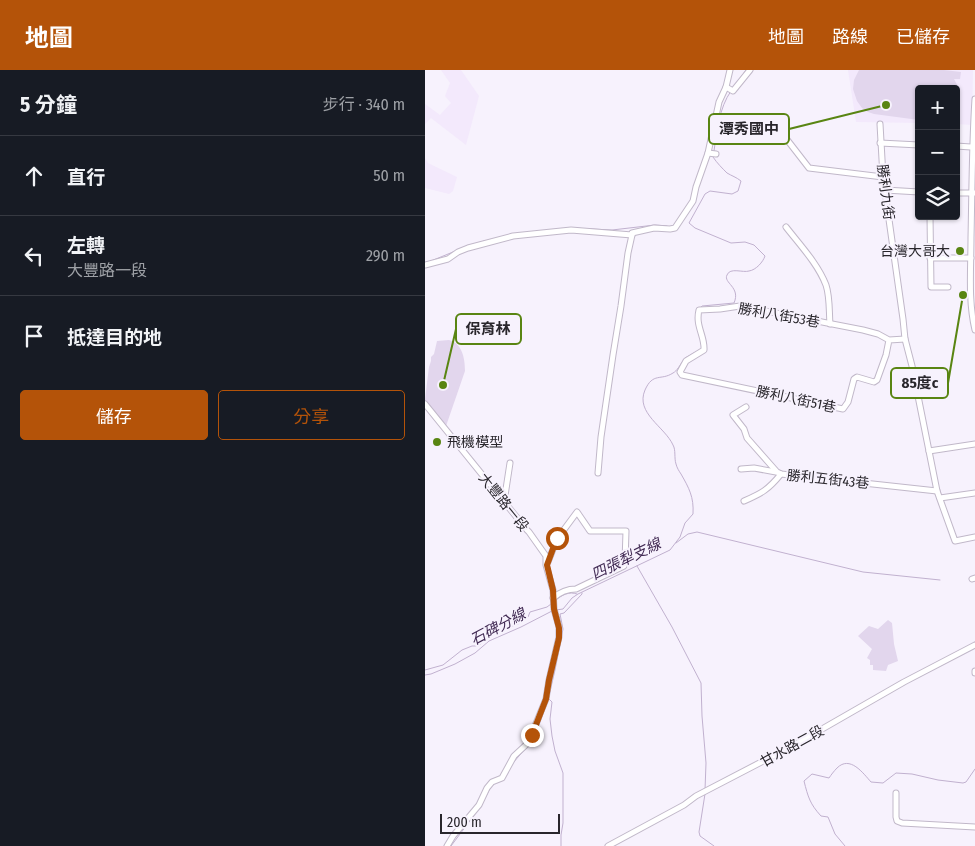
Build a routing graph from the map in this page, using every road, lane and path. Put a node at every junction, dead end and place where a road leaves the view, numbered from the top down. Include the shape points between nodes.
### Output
1 (730, 70) edge
2 (750, 70) edge
3 (726, 87) junction
4 (975, 99) edge
5 (880, 124) dead end
6 (778, 128) dead end
7 (880, 143) junction
8 (915, 145) edge
9 (960, 146) edge
10 (974, 146) edge
11 (708, 153) junction
12 (716, 154) dead end
13 (883, 177) junction
14 (885, 190) junction
15 (915, 192) edge
16 (960, 193) edge
17 (973, 193) edge
18 (930, 220) edge
19 (786, 227) dead end
20 (632, 235) junction
21 (930, 258) junction
22 (971, 258) junction
23 (425, 265) edge
24 (948, 288) dead end
25 (973, 312) edge
26 (830, 324) junction
27 (975, 330) edge
28 (905, 339) junction
29 (889, 340) junction
30 (682, 375) joint
31 (425, 404) edge
32 (746, 407) dead end
33 (975, 444) edge
34 (929, 451) junction
35 (510, 463) dead end
36 (741, 469) dead end
37 (598, 473) dead end
38 (779, 473) junction
39 (937, 491) junction
40 (975, 493) edge
41 (940, 498) junction
42 (744, 501) dead end
43 (503, 502) junction
44 (975, 537) edge
45 (547, 565) junction
46 (553, 598) junction
47 (975, 645) edge
48 (896, 793) dead end
49 (975, 827) edge
50 (447, 846) edge
51 (608, 846) edge

1 - 3 street
2 - 3 street via 733,92
3 - 11 street via 719,102
4 - 10 street
5 - 7 street, 勝利九街
6 - 13 street via 809,168
7 - 8 street
7 - 13 street, 勝利九街
9 - 10 street
10 - 17 street
11 - 12 street
11 - 20 street via 693,201 675,228 654,228
13 - 14 street, 勝利九街
14 - 15 street
14 - 28 street, 勝利九街
16 - 17 street
17 - 22 street
18 - 21 street
19 - 26 street via 821,274 826,286
20 - 23 street via 571,230 513,236 474,246 448,259
20 - 37 street
21 - 22 street
21 - 24 street via 931,287
22 - 25 street
25 - 27 street
26 - 29 street, 勝利八街53巷 via 878,334
26 - 30 street, 勝利八街53巷 via 740,306 699,310 697,318 704,350 686,360 680,372
28 - 29 street, 勝利八街53巷
28 - 34 street, 勝利九街
29 - 30 street, 勝利八街51巷 via 877,380 854,379 843,409
31 - 43 street, 大豐路一段
32 - 38 street, 勝利五街43巷 via 733,415 747,438
33 - 34 street
34 - 39 street, 勝利九街
35 - 43 street
36 - 38 street
38 - 39 street, 勝利五街43巷
38 - 42 street via 764,492
39 - 41 street, 勝利九街
40 - 41 street
41 - 44 street, 勝利九街 via 955,541
43 - 45 street, 大豐路一段 via 546,556
45 - 46 street, 大豐路一段
45 - 46 street via 557,538 577,512 590,530 626,531 624,566
46 - 50 street, 大豐路一段 via 559,638 539,719 528,743 514,756 502,778 487,788 479,805
47 - 51 street, 甘水路二段
48 - 49 street via 897,821

